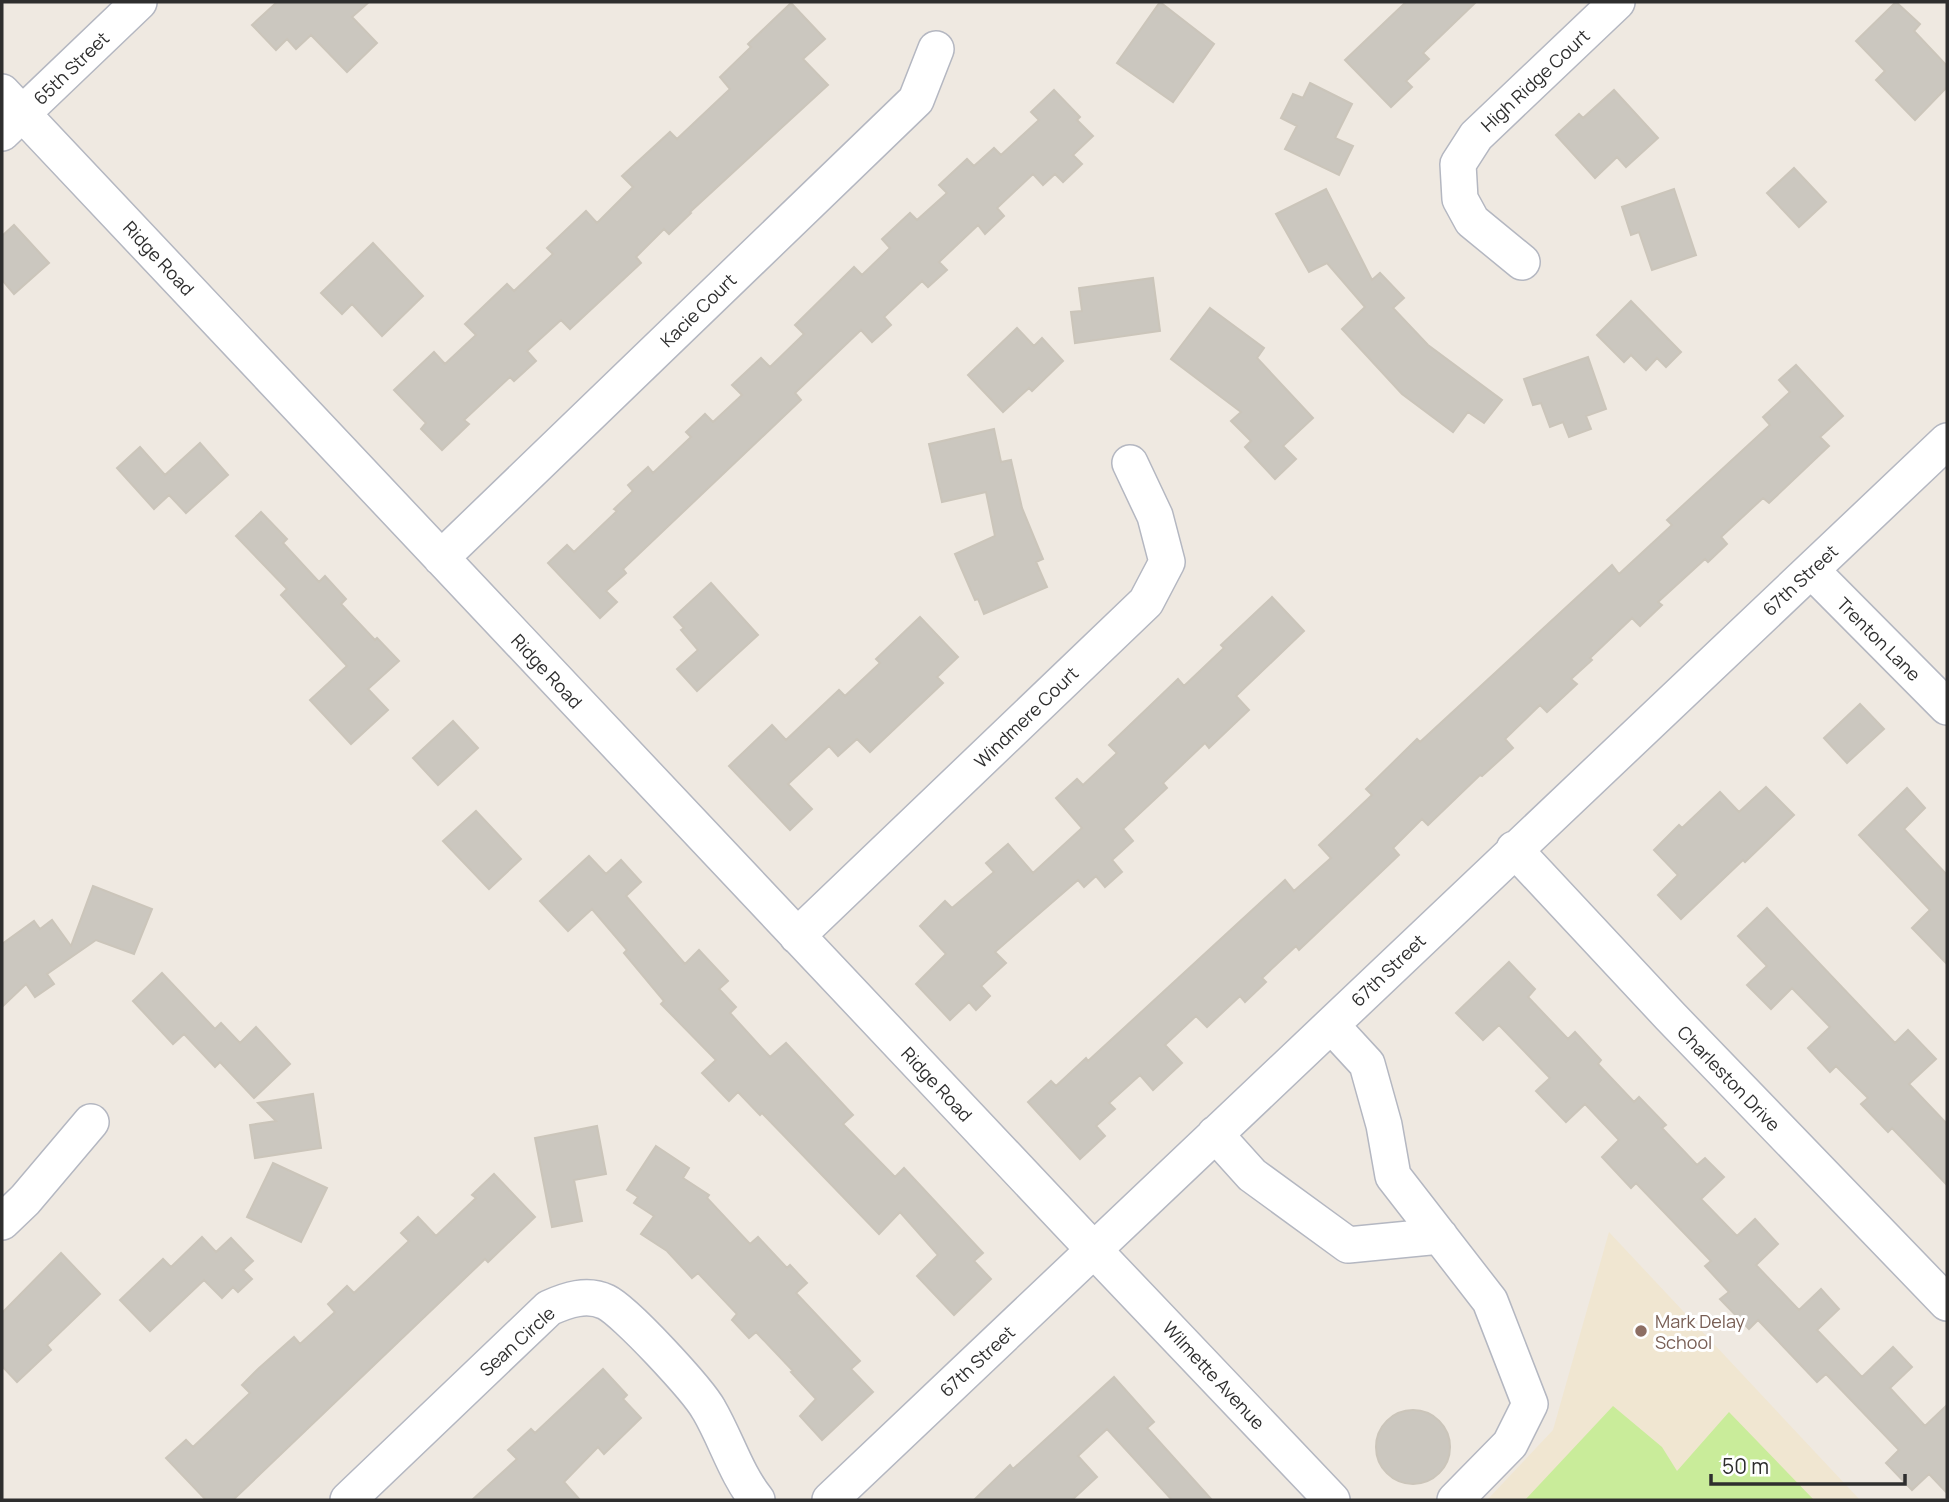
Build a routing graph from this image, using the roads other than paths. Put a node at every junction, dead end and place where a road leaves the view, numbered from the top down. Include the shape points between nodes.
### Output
1 (139, 2) edge
2 (1617, 2) edge
3 (936, 49) dead end
4 (9, 113) edge
5 (1522, 262) dead end
6 (1947, 441) edge
7 (1130, 463) dead end
8 (441, 558) junction
9 (1811, 570) junction
10 (1947, 707) edge
11 (1514, 849) junction
12 (797, 936) junction
13 (1331, 1025) junction
14 (91, 1122) dead end
15 (1215, 1134) junction
16 (2, 1222) edge
17 (1440, 1236) junction
18 (1094, 1250) junction
19 (1947, 1303) edge
20 (348, 1500) edge
21 (757, 1500) edge
22 (830, 1500) edge
23 (1332, 1500) edge
24 (1455, 1500) edge

1 - 4 street, 65th Street
2 - 5 street, High Ridge Court via 1476,136 1458,164 1460,199 1472,220
3 - 8 street, Kacie Court via 916,100
4 - 8 street, Ridge Road
6 - 9 street, 67th Street
7 - 12 street, Windmere Court via 1156,516 1167,562 1146,602
8 - 12 street, Ridge Road
9 - 10 street, Trenton Lane
9 - 11 street, 67th Street
11 - 13 street, 67th Street
11 - 19 street, Charleston Drive
12 - 18 street, Ridge Road
13 - 15 street, 67th Street
13 - 17 street via 1367,1065 1393,1175
14 - 16 street
15 - 17 street via 1252,1175 1348,1245
15 - 18 street, 67th Street
17 - 24 street via 1490,1301 1530,1404 1510,1444
18 - 22 street, 67th Street
18 - 23 street, Wilmette Avenue
20 - 21 street, Sean Circle via 549,1308 591,1298 620,1311 692,1388 708,1408

